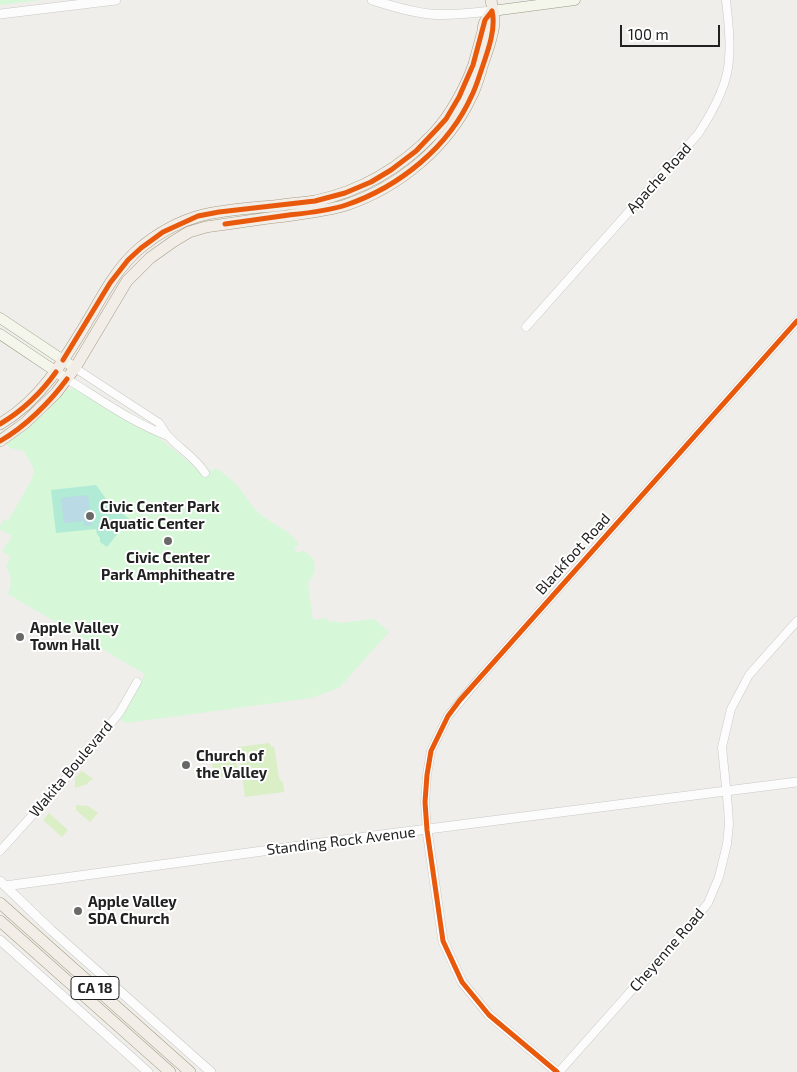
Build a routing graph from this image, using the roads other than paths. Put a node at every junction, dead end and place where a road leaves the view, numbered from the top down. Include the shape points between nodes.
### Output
1 (116, 0) edge
2 (372, 0) edge
3 (575, 0) edge
4 (726, 0) edge
5 (90, 2) edge
6 (492, 5) edge
7 (0, 14) edge
8 (0, 318) edge
9 (797, 321) edge
10 (526, 327) dead end
11 (0, 334) edge
12 (63, 360) junction
13 (75, 368) junction
14 (56, 372) junction
15 (67, 379) junction
16 (0, 424) edge
17 (168, 436) junction
18 (0, 441) edge
19 (205, 473) dead end
20 (797, 621) edge
21 (137, 682) dead end
22 (797, 782) edge
23 (726, 792) junction
24 (427, 830) junction
25 (0, 850) edge
26 (2, 884) edge
27 (0, 903) edge
28 (0, 921) edge
29 (0, 940) edge
30 (148, 1072) edge
31 (170, 1072) edge
32 (190, 1072) edge
33 (211, 1072) edge
34 (558, 1072) edge

1 - 5 street
2 - 6 street via 428,14 457,14
3 - 6 main road
4 - 10 street, Apache Road via 729,60 711,114 698,134
5 - 7 street
6 - 12 main road via 459,97 446,119 416,151 371,182 345,193 314,201 198,216 163,232 140,248 116,275
6 - 13 main road via 493,28 472,95 444,139 421,162 399,179 345,205 317,212 206,227 181,236 150,258 127,282
8 - 12 main road
9 - 24 street, Blackfoot Road via 448,716 431,751 425,802
11 - 14 main road
12 - 13 main road
12 - 14 main road
13 - 15 main road
13 - 17 street via 159,422
14 - 15 main road
14 - 16 main road via 36,397
15 - 17 street via 151,430
15 - 18 main road via 25,423
17 - 19 street
20 - 23 street, Cheyenne Road via 749,675 731,709 722,747
21 - 25 street, Wakita Boulevard via 120,712 74,769
22 - 23 street, Standing Rock Avenue
23 - 24 street, Standing Rock Avenue
23 - 34 street, Cheyenne Road via 727,844 720,877 708,903
24 - 26 street, Standing Rock Avenue
24 - 34 street via 443,941 462,982 489,1015
26 - 33 street
27 - 32 main road, CA 18
28 - 31 main road, CA 18
29 - 30 street

